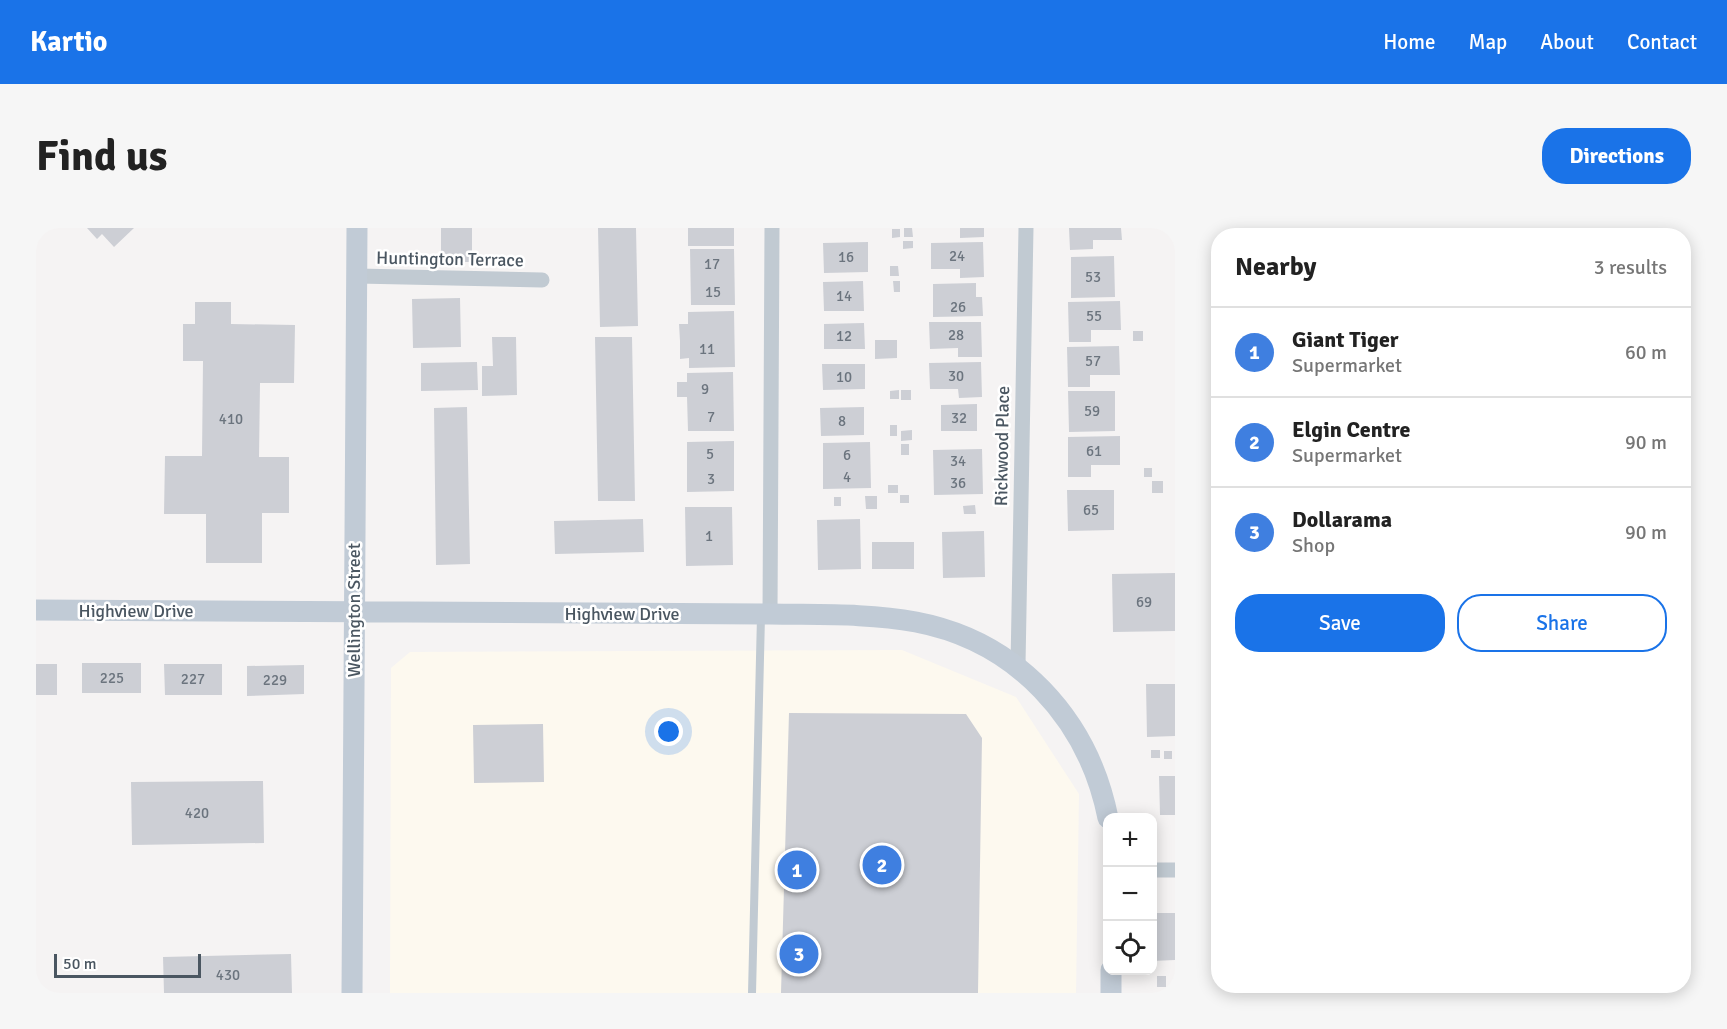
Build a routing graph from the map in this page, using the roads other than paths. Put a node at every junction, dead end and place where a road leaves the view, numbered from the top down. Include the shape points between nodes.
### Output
1 (357, 228) edge
2 (772, 228) edge
3 (1026, 228) edge
4 (357, 276) junction
5 (542, 280) dead end
6 (36, 610) edge
7 (354, 612) junction
8 (765, 614) junction
9 (1017, 665) junction
10 (1107, 813) edge
11 (1157, 870) edge
12 (1175, 870) edge
13 (1111, 975) edge
14 (352, 993) edge
15 (752, 993) edge
16 (1111, 993) edge

1 - 4 street, Wellington Street
2 - 8 street
3 - 9 street, Rickwood Place
4 - 5 street, Huntington Terrace
4 - 7 street, Wellington Street
6 - 7 street, Highview Drive
7 - 8 street, Highview Drive
7 - 14 street, Wellington Street
8 - 9 street, Highview Drive via 880,617 916,622 956,633
8 - 15 lane
9 - 10 street, Highview Drive via 1072,726 1090,762
11 - 12 street
13 - 16 street

